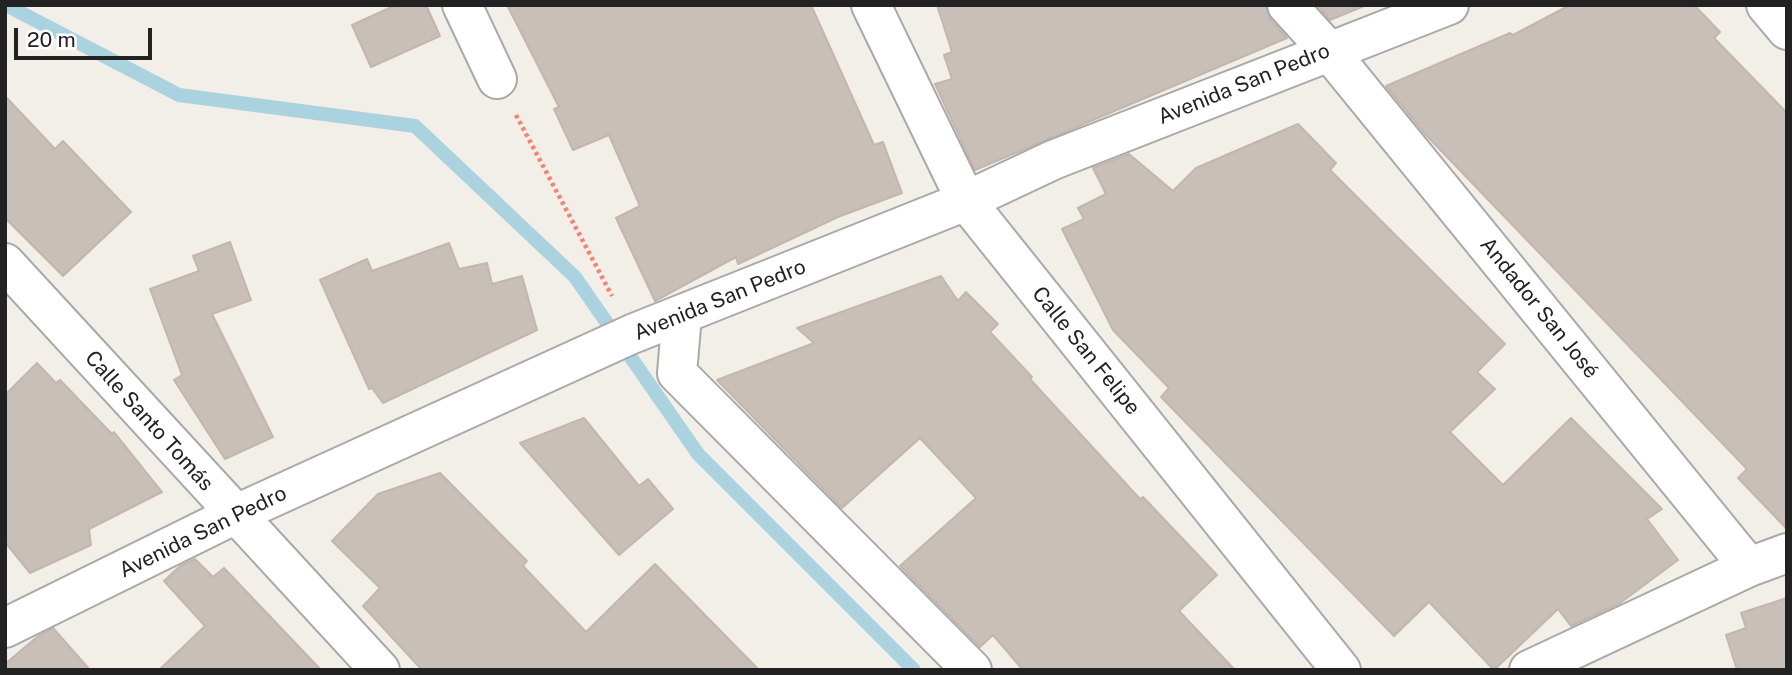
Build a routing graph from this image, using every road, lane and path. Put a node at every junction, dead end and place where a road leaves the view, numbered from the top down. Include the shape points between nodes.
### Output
1 (462, 5) edge
2 (871, 5) edge
3 (1287, 5) edge
4 (1449, 5) edge
5 (1766, 5) edge
6 (1787, 30) edge
7 (1328, 50) junction
8 (497, 79) joint
9 (966, 201) junction
10 (5, 263) edge
11 (682, 315) junction
12 (629, 336) junction
13 (234, 515) junction
14 (1787, 553) edge
15 (1749, 567) junction
16 (5, 628) edge
17 (380, 670) edge
18 (972, 670) edge
19 (1341, 670) edge
20 (1529, 670) edge

1 - 8 street
2 - 9 street, Calle San Felipe
3 - 7 street, Andador San José
4 - 7 street, Avenida San Pedro
5 - 6 street
7 - 9 street, Avenida San Pedro via 1053,160
7 - 15 street, Andador San José
8 - 12 path
9 - 11 street, Avenida San Pedro
9 - 19 street, Calle San Felipe
10 - 13 street, Calle Santo Tomás
11 - 12 street, Avenida San Pedro
11 - 18 street via 677,373
12 - 13 street, Avenida San Pedro
13 - 16 street, Avenida San Pedro
13 - 17 street, Calle Santo Tomás
14 - 15 street
15 - 20 street

